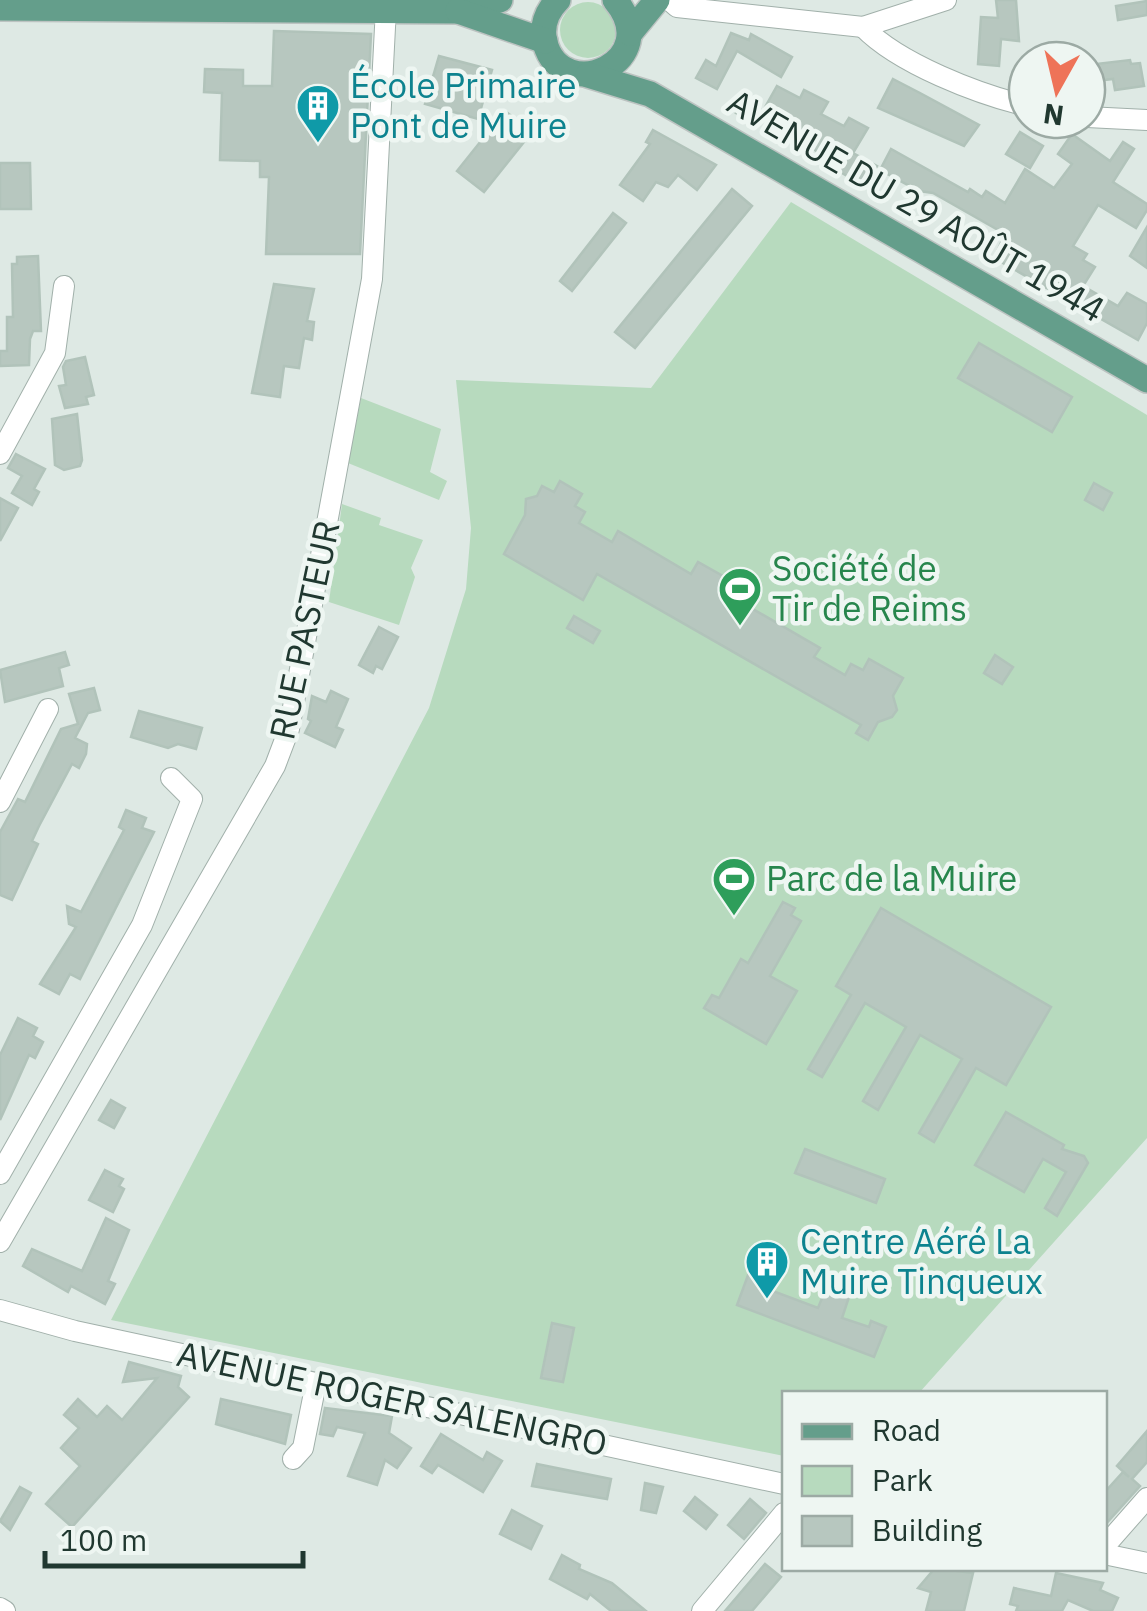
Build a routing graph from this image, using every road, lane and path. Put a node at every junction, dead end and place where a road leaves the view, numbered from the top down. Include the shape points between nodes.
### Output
1 (500, 0) edge
2 (558, 0) edge
3 (615, 0) edge
4 (656, 0) edge
5 (669, 0) edge
6 (882, 0) edge
7 (946, 0) edge
8 (225, 3) edge
9 (125, 4) edge
10 (452, 7) edge
11 (0, 8) edge
12 (386, 8) junction
13 (864, 27) junction
14 (629, 37) junction
15 (544, 42) junction
16 (588, 74) junction
17 (650, 94) junction
18 (1007, 102) edge
19 (1107, 118) edge
20 (1147, 120) edge
21 (64, 286) dead end
22 (1147, 380) edge
23 (1, 449) edge
24 (48, 709) dead end
25 (171, 778) dead end
26 (0, 802) edge
27 (0, 1174) edge
28 (0, 1242) edge
29 (0, 1310) edge
30 (316, 1383) junction
31 (293, 1460) dead end
32 (782, 1484) edge
33 (1147, 1498) edge
34 (782, 1515) edge
35 (1107, 1546) edge
36 (1107, 1551) edge
37 (1147, 1563) edge
38 (702, 1611) edge

1 - 10 main road
2 - 15 main road via 544,22
3 - 14 main road
4 - 14 main road
5 - 13 street via 677,7
6 - 13 street
7 - 13 street
8 - 9 main road
8 - 12 main road
9 - 11 main road
10 - 12 main road
10 - 15 main road
12 - 28 street, RUE PASTEUR via 372,279 289,729 275,766
13 - 18 street via 890,50
14 - 16 main road via 618,61
14 - 17 main road
15 - 16 main road via 556,62
16 - 17 main road
17 - 22 main road, AVENUE DU 29 AOÛT 1944
19 - 20 street
21 - 23 street via 55,354
24 - 26 street
25 - 27 street via 192,800 142,925
29 - 30 street, AVENUE ROGER SALENGRO
30 - 31 street via 303,1448
30 - 32 street, AVENUE ROGER SALENGRO
33 - 35 street
34 - 38 street
36 - 37 street

